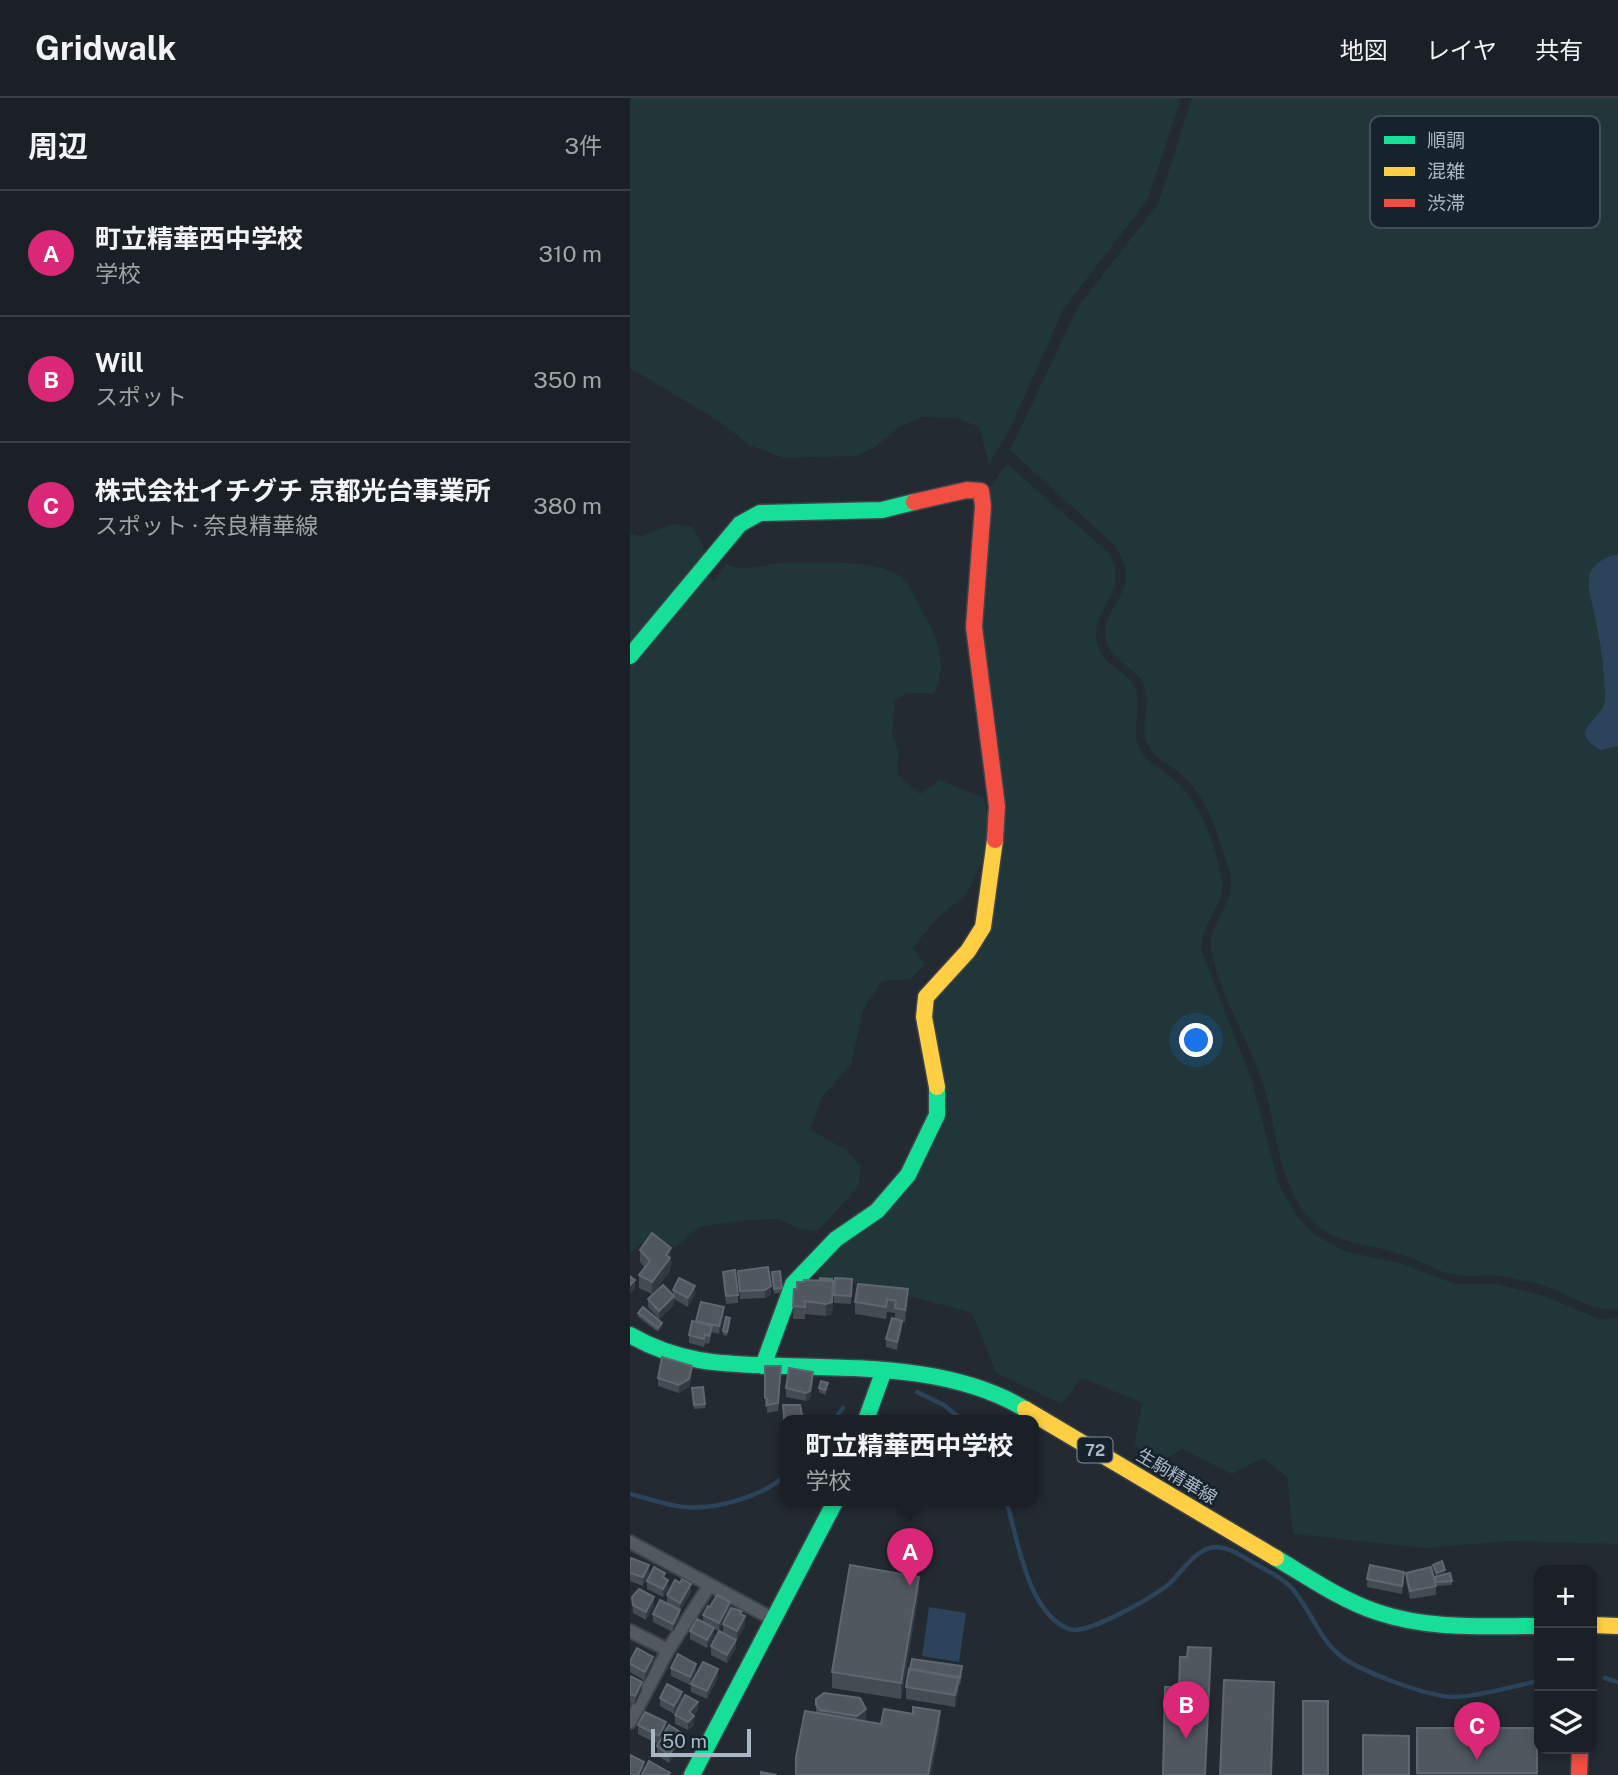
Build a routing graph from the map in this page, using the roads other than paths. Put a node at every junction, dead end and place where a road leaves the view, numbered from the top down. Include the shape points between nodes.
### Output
1 (630, 656) edge
2 (630, 1335) edge
3 (763, 1366) junction
4 (884, 1370) junction
5 (868, 1415) edge
6 (1035, 1415) edge
7 (1039, 1418) edge
8 (833, 1506) edge
9 (630, 1542) edge
10 (709, 1586) junction
11 (775, 1620) junction
12 (1597, 1625) edge
13 (1534, 1626) edge
14 (1618, 1626) edge
15 (630, 1631) edge
16 (668, 1650) junction
17 (630, 1722) edge
18 (1580, 1754) edge
19 (692, 1775) edge
20 (1579, 1775) edge

1 - 3 street via 740,524 760,513 882,510 967,489 981,491 974,627 997,806 995,848 983,927 968,951 926,997 924,1017 937,1088 937,1115 908,1175 877,1211 836,1239 793,1284
2 - 3 street, 生駒精華線 / 72 via 684,1359
3 - 4 street, 生駒精華線 / 72
4 - 5 street
4 - 6 street, 生駒精華線 / 72 via 926,1374 999,1394
7 - 13 street, 生駒精華線 / 72 via 1336,1593 1377,1612 1440,1626
8 - 11 street
9 - 10 street
10 - 11 street
10 - 16 street
11 - 19 street
12 - 14 street
15 - 16 street
16 - 17 street
18 - 20 street

